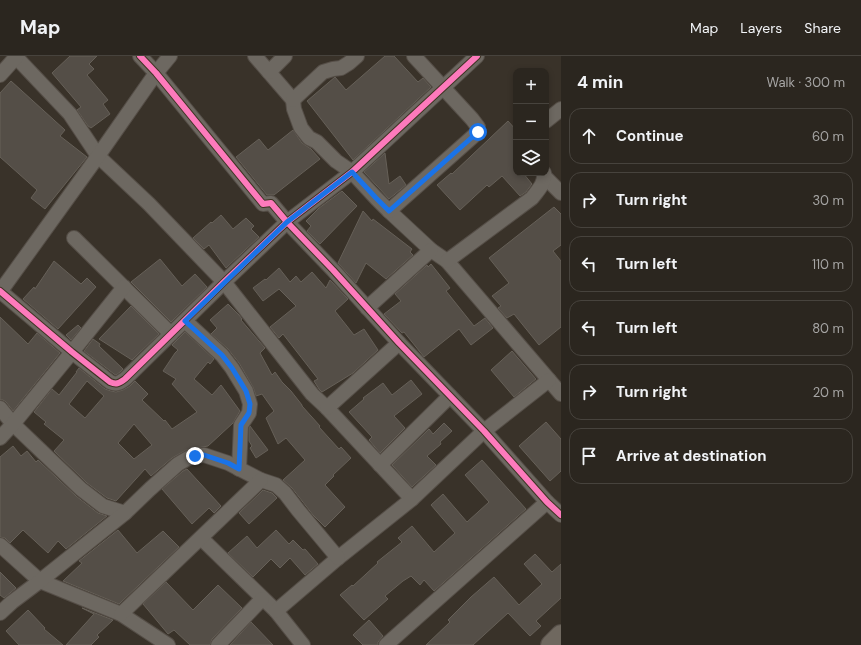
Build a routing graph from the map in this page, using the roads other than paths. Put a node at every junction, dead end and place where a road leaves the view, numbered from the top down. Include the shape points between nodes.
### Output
1 (16, 56) edge
2 (140, 56) edge
3 (170, 56) edge
4 (255, 56) edge
5 (285, 56) edge
6 (357, 56) edge
7 (414, 56) edge
8 (477, 56) edge
9 (269, 72) junction
10 (156, 73) junction
11 (0, 75) edge
12 (443, 87) junction
13 (293, 100) junction
14 (561, 109) edge
15 (549, 119) edge
16 (98, 156) junction
17 (352, 172) junction
18 (544, 176) edge
19 (546, 176) edge
20 (561, 193) edge
21 (389, 211) junction
22 (287, 222) junction
23 (74, 238) dead end
24 (431, 250) junction
25 (447, 261) junction
26 (224, 282) junction
27 (124, 287) junction
28 (0, 292) edge
29 (367, 308) junction
30 (185, 321) junction
31 (171, 334) junction
32 (399, 343) junction
33 (72, 352) junction
34 (549, 380) junction
35 (561, 394) edge
36 (450, 396) junction
37 (0, 408) edge
38 (327, 408) junction
39 (13, 424) junction
40 (484, 431) junction
41 (0, 438) edge
42 (380, 464) junction
43 (239, 469) junction
44 (261, 480) junction
45 (412, 499) junction
46 (547, 502) junction
47 (125, 513) junction
48 (561, 515) edge
49 (201, 538) junction
50 (0, 545) edge
51 (338, 558) junction
52 (40, 581) junction
53 (262, 599) junction
54 (276, 611) junction
55 (0, 613) edge
56 (121, 614) junction
57 (561, 635) edge
58 (168, 645) edge
59 (218, 645) edge
60 (303, 645) edge
61 (386, 645) edge
62 (551, 645) edge

1 - 11 street
1 - 16 street via 70,114
2 - 10 street
3 - 10 street
4 - 9 street
5 - 9 street
6 - 13 street via 342,68 323,72
7 - 12 street
8 - 12 street
9 - 13 street
10 - 16 street
10 - 22 street via 263,204 271,203
12 - 17 street
12 - 21 street via 478,127 478,132
13 - 17 street via 301,128 336,161
14 - 15 street
16 - 26 street via 149,204
16 - 28 street
17 - 21 street
17 - 22 street
18 - 25 street via 542,185 532,198
19 - 20 street
21 - 24 street
22 - 26 street
22 - 29 street
23 - 27 street
24 - 25 street
24 - 29 street
25 - 34 street
26 - 30 street
26 - 38 street via 312,394
27 - 31 street
27 - 33 street
28 - 33 street
29 - 32 street
30 - 31 street
30 - 43 street via 222,355 246,391 250,404 249,413 241,425
31 - 33 street via 125,379 115,384
32 - 36 street
32 - 38 street
33 - 39 street
34 - 35 street
34 - 40 street
36 - 40 street
36 - 42 street
37 - 39 street
38 - 42 street
39 - 41 street
39 - 47 street via 81,489 103,506
40 - 45 street
40 - 46 street
42 - 45 street
43 - 44 street
43 - 47 street via 204,455 190,457 178,464
44 - 49 street
44 - 51 street via 276,485 285,493
45 - 51 street
46 - 48 street
46 - 61 street
47 - 52 street
49 - 53 street
49 - 56 street
50 - 52 street
51 - 54 street
52 - 55 street
52 - 56 street
53 - 54 street
53 - 59 street
54 - 60 street
56 - 58 street
57 - 62 street

